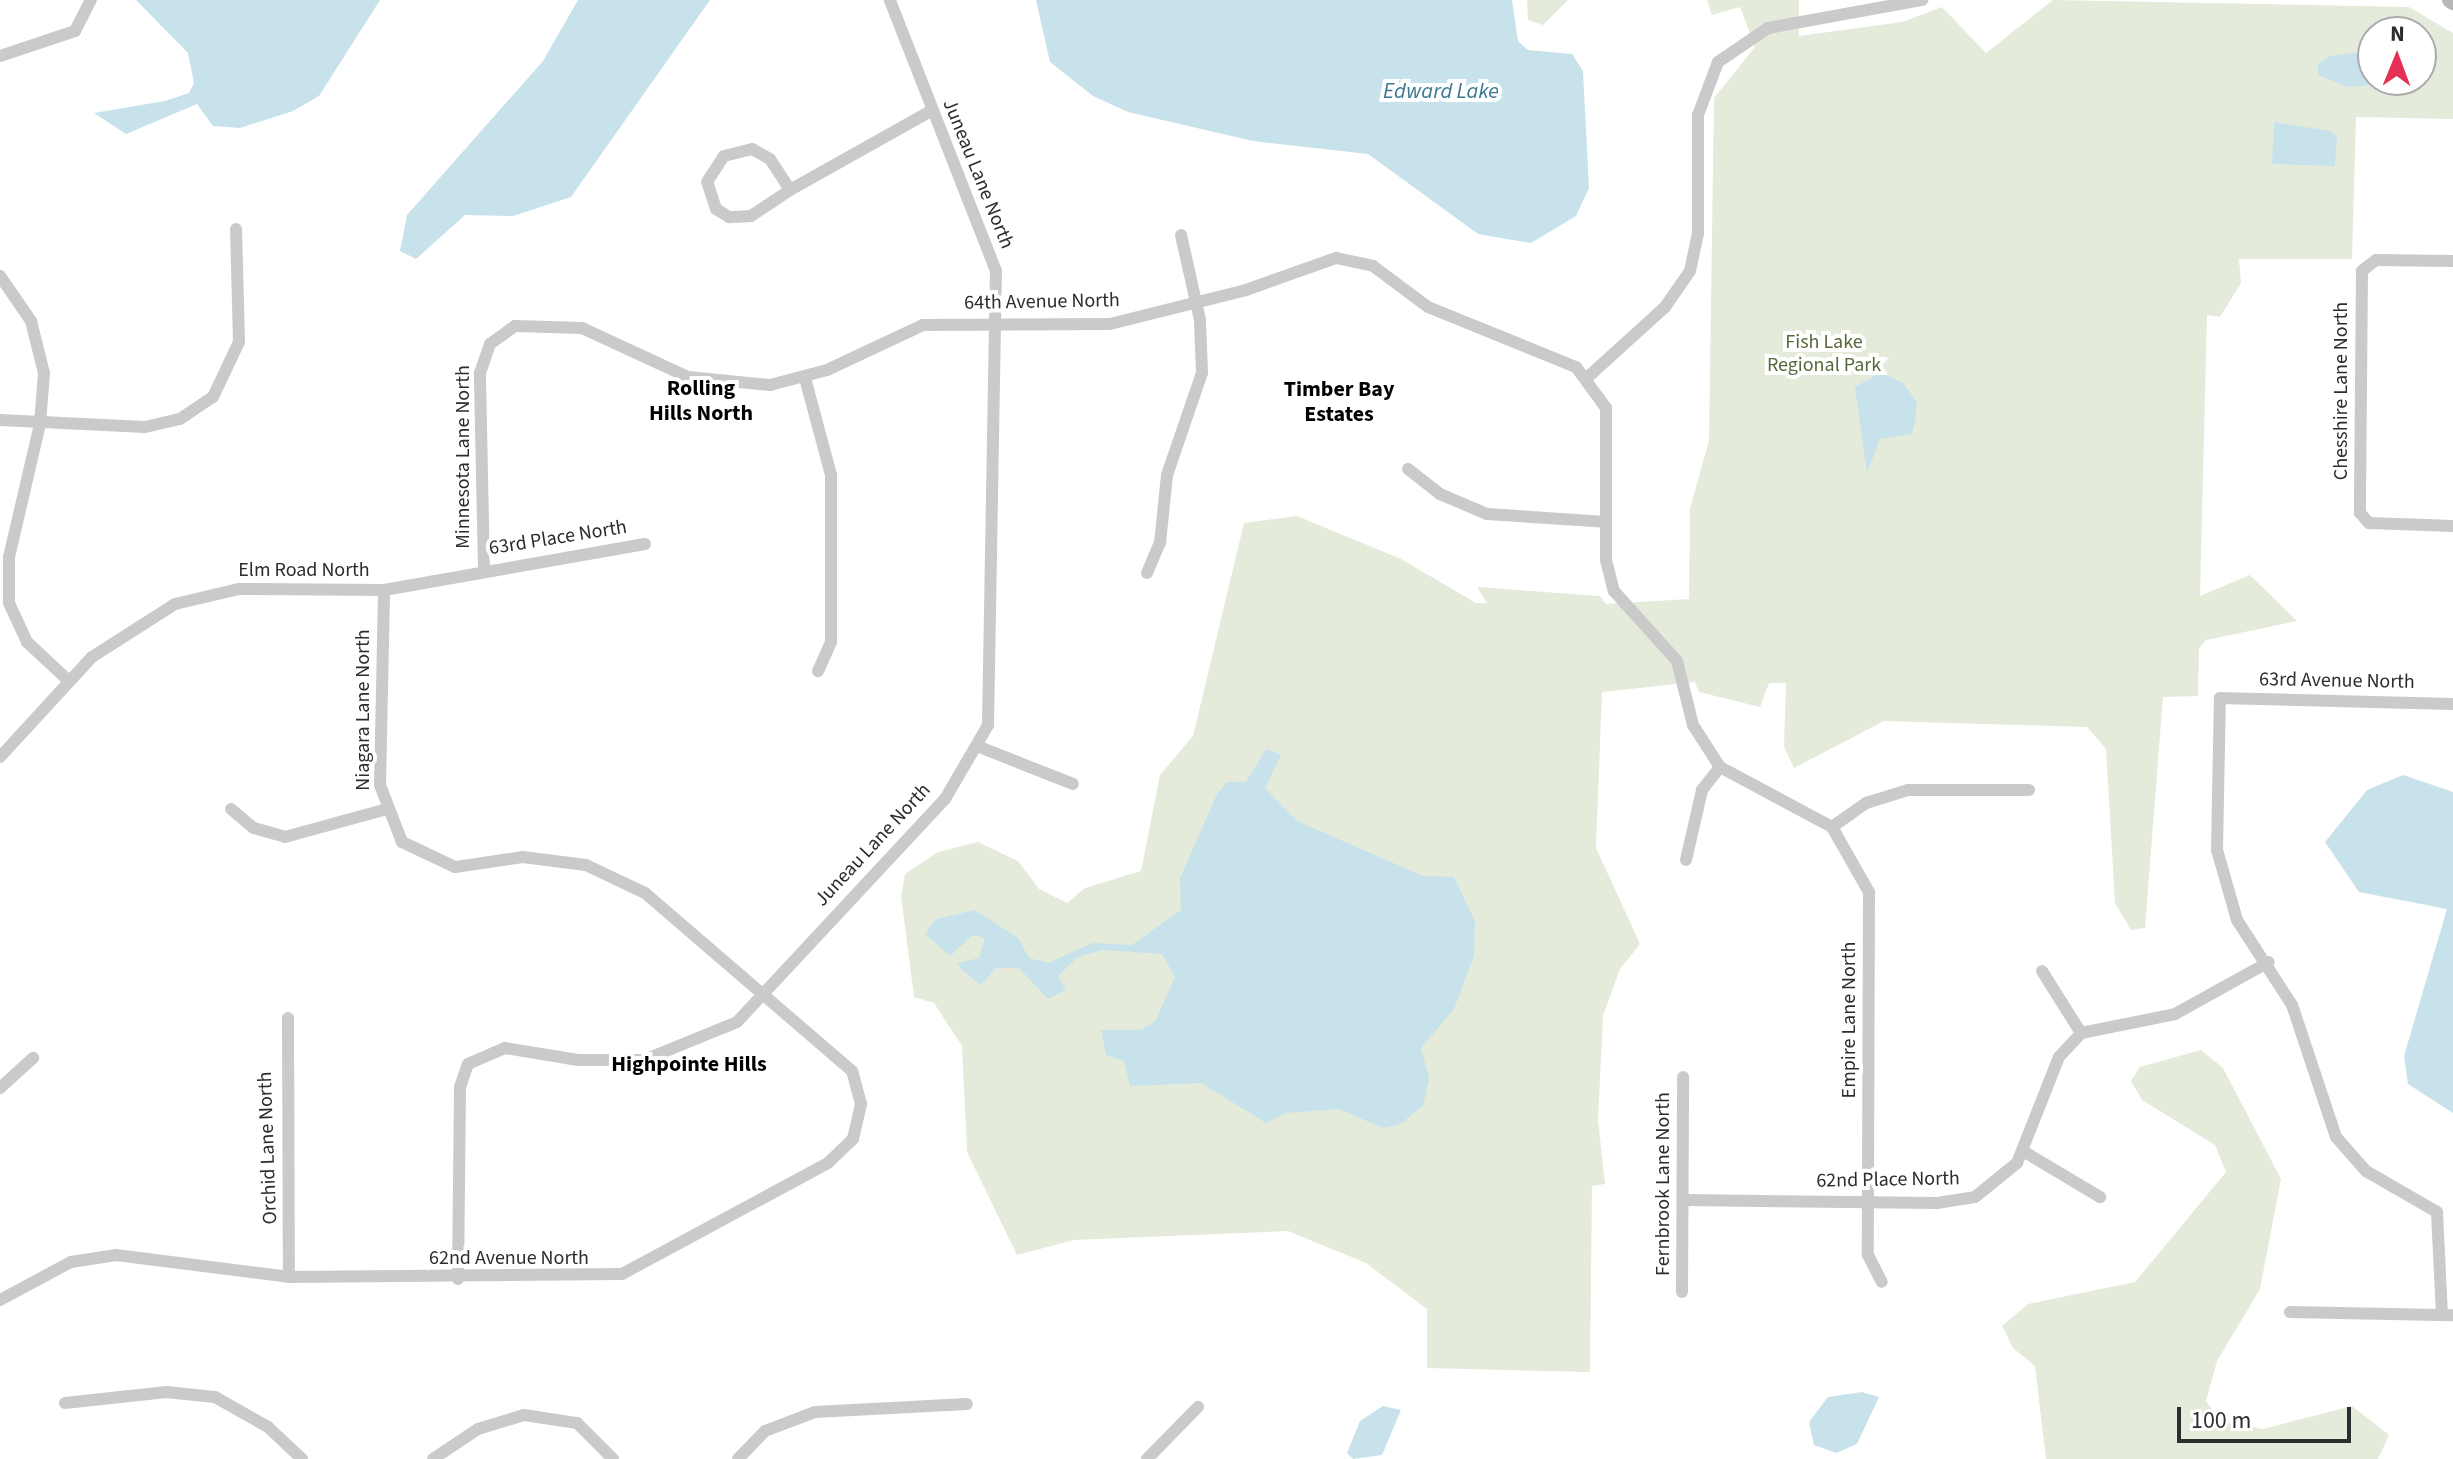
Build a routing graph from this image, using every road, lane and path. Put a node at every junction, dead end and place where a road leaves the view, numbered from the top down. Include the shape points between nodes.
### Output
1 (91, 0) edge
2 (890, 0) edge
3 (1922, 0) edge
4 (0, 56) edge
5 (931, 111) junction
6 (790, 190) junction
7 (236, 229) dead end
8 (1181, 235) dead end
9 (2453, 261) edge
10 (0, 276) edge
11 (1196, 303) junction
12 (997, 324) junction
13 (529, 325) joint
14 (1589, 376) junction
15 (805, 378) junction
16 (0, 420) edge
17 (40, 424) junction
18 (1408, 469) dead end
19 (1606, 522) junction
20 (2453, 526) edge
21 (645, 544) dead end
22 (484, 570) junction
23 (1147, 573) dead end
24 (384, 590) junction
25 (818, 671) dead end
26 (69, 681) junction
27 (2453, 704) edge
28 (977, 746) junction
29 (0, 757) edge
30 (1720, 767) junction
31 (1073, 784) dead end
32 (2029, 790) dead end
33 (231, 809) dead end
34 (384, 810) junction
35 (1832, 827) junction
36 (1686, 860) dead end
37 (2269, 962) junction
38 (2042, 971) dead end
39 (763, 999) junction
40 (288, 1018) dead end
41 (2081, 1033) junction
42 (33, 1058) dead end
43 (1683, 1077) dead end
44 (0, 1088) edge
45 (2023, 1151) junction
46 (2100, 1197) dead end
47 (1683, 1200) junction
48 (1868, 1202) junction
49 (289, 1277) junction
50 (458, 1279) junction
51 (1882, 1282) dead end
52 (1682, 1292) dead end
53 (0, 1300) edge
54 (2290, 1312) dead end
55 (2448, 1315) edge
56 (65, 1403) dead end
57 (967, 1404) dead end
58 (1198, 1407) dead end
59 (302, 1459) edge
60 (433, 1459) edge
61 (613, 1459) edge
62 (738, 1459) edge
63 (1147, 1459) edge

1 - 4 street via 75,31
2 - 5 street, Juneau Lane North
3 - 14 street via 1768,28 1718,62 1698,115 1698,234 1690,271 1665,307
5 - 6 street
5 - 12 street, Juneau Lane North via 989,247
6 - 6 street via 770,159 744,148 724,156 707,182 711,201 729,217 751,216
7 - 17 street via 239,342 213,397 180,419 154,426
8 - 11 street
9 - 20 street, Chesshire Lane North via 2366,262 2362,520
10 - 17 street via 39,346
11 - 12 street, 64th Avenue North via 1110,324
11 - 14 street, 64th Avenue North via 1316,263 1355,259 1428,307
11 - 23 street via 1202,373 1167,475 1160,543
12 - 15 street, 64th Avenue North via 898,331
12 - 28 street, Juneau Lane North via 994,698
13 - 15 street, 64th Avenue North via 582,328 715,383
13 - 22 street, Minnesota Lane North via 500,333 483,357
14 - 19 street via 1606,408
15 - 25 street via 832,488 831,642
16 - 17 street
17 - 26 street via 6,588 27,642
18 - 19 street via 1440,494 1487,514
19 - 30 street via 1614,591 1677,661 1693,725
21 - 22 street, 63rd Place North
22 - 24 street, 63rd Place North
24 - 26 street, Elm Road North via 206,594 118,635
24 - 34 street, Niagara Lane North
26 - 29 street, Elm Road North via 34,728
27 - 37 street, 63rd Avenue North via 2220,698 2219,874 2237,920
28 - 31 street
28 - 39 street, Juneau Lane North via 945,799 869,872
30 - 35 street
30 - 36 street via 1702,790
32 - 35 street via 1898,791
33 - 34 street via 254,828 285,837
34 - 39 street, Niagara Lane North via 402,842 437,862 555,859 617,877 671,913
35 - 48 street, Empire Lane North via 1869,892
37 - 41 street via 2175,1014
37 - 55 street via 2292,1005 2336,1137 2366,1171 2437,1212
38 - 41 street
39 - 50 street, Juneau Lane North via 708,1039 644,1060 578,1060 521,1048 477,1055 460,1087
39 - 50 street, 62nd Avenue North via 852,1071 860,1123 843,1153 622,1274
40 - 49 street, Orchid Lane North
41 - 45 street, 62nd Place North via 2059,1057
42 - 44 street
43 - 47 street, Fernbrook Lane North
45 - 46 street
45 - 48 street, 62nd Place North via 2006,1176 1975,1197
47 - 48 street, 62nd Place North
47 - 52 street, Fernbrook Lane North
48 - 51 street, Empire Lane North via 1868,1255
49 - 50 street, 62nd Avenue North
49 - 53 street, 62nd Avenue North via 116,1255 71,1262
54 - 55 street
56 - 59 street via 166,1392 215,1397 268,1427
57 - 62 street via 815,1412 765,1431
58 - 63 street
60 - 61 street via 459,1438 524,1415 577,1423

